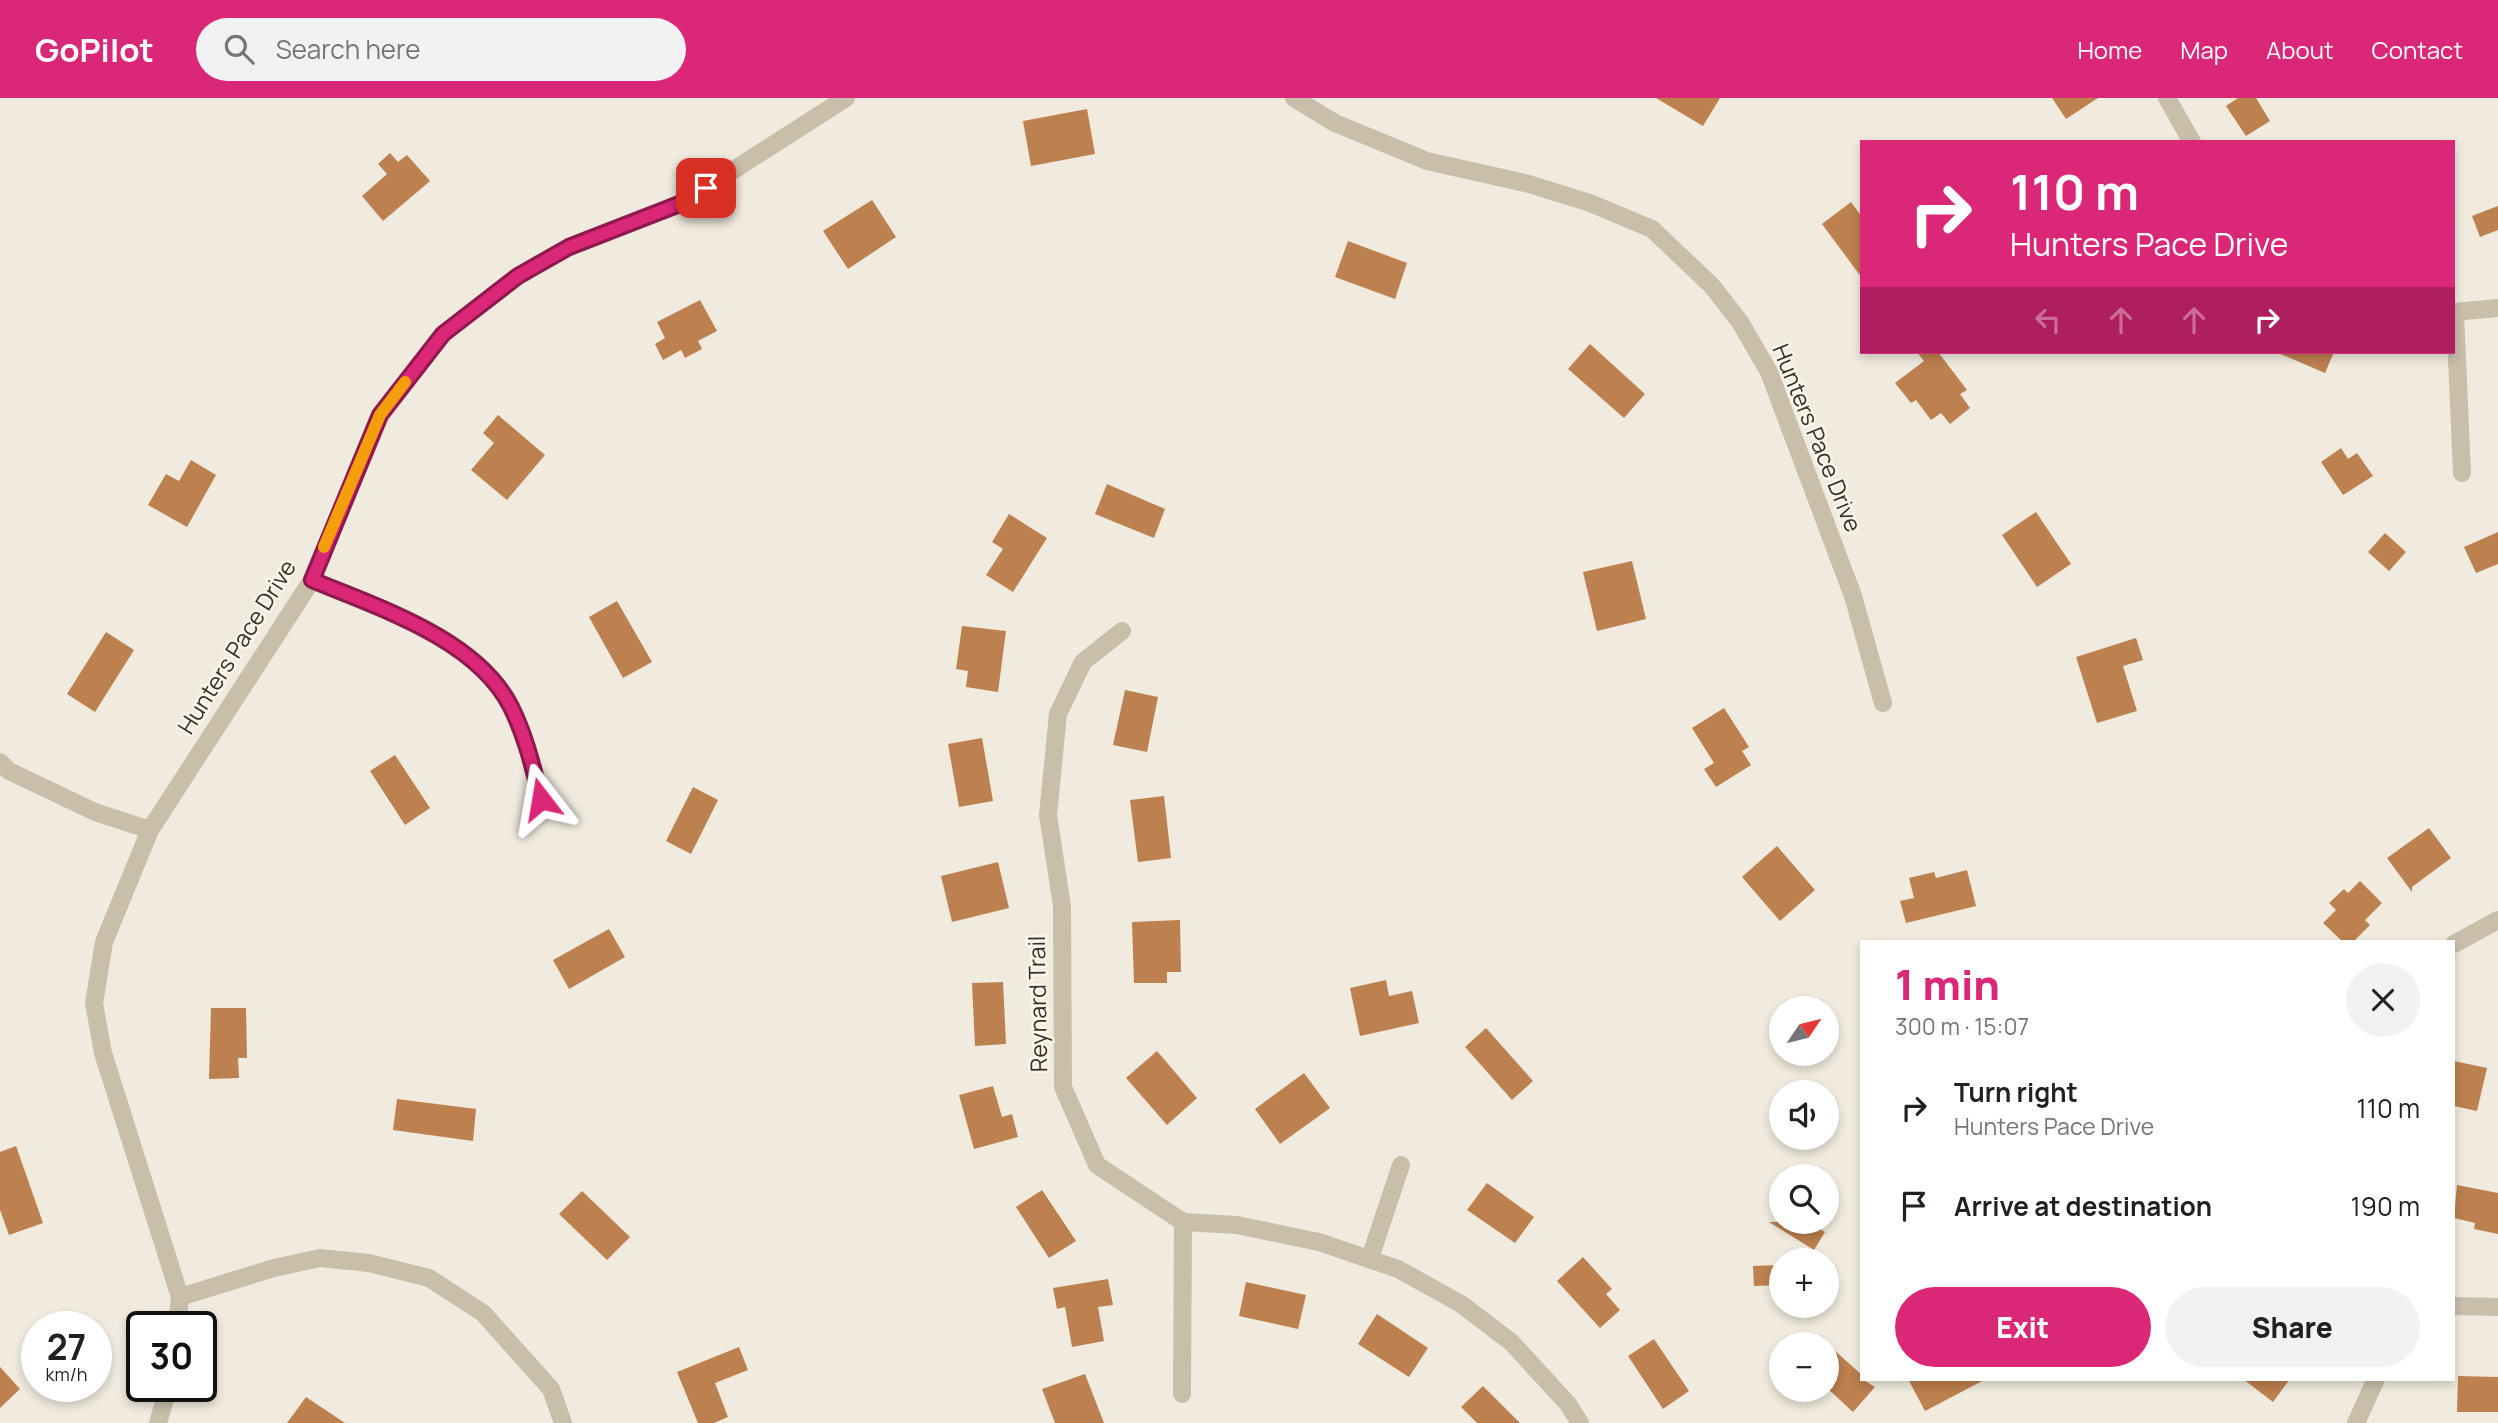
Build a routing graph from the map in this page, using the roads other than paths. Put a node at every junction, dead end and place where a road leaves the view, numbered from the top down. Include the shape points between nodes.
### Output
1 (846, 98) edge
2 (1294, 98) edge
3 (2167, 98) edge
4 (2191, 140) edge
5 (2498, 307) edge
6 (2455, 313) edge
7 (2455, 333) edge
8 (2462, 473) dead end
9 (312, 580) junction
10 (1122, 631) dead end
11 (1883, 703) dead end
12 (0, 762) edge
13 (541, 799) dead end
14 (150, 830) junction
15 (2498, 920) edge
16 (2455, 943) edge
17 (1401, 1165) dead end
18 (1183, 1222) junction
19 (1370, 1258) junction
20 (180, 1297) junction
21 (2455, 1306) edge
22 (2498, 1307) edge
23 (179, 1311) edge
24 (2375, 1381) edge
25 (1182, 1394) dead end
26 (164, 1402) edge
27 (158, 1423) edge
28 (563, 1423) edge
29 (1580, 1423) edge
30 (2356, 1423) edge

1 - 9 street, Hunters Pace Drive via 682,203 569,247 518,276 443,334 380,415
2 - 11 street, Hunters Pace Drive via 1335,123 1427,161 1541,188 1652,229 1712,286 1769,372 1853,596
3 - 4 street
5 - 6 street
7 - 8 street
9 - 13 street via 409,621 467,655 511,706 528,746
9 - 14 street, Hunters Pace Drive
10 - 18 street, Reynard Trail via 1083,662 1058,714 1048,815 1062,906 1063,1087 1097,1165
12 - 14 street via 9,771 95,811
14 - 20 street, Hunters Pace Drive via 104,942 94,1003 103,1053
15 - 16 street
17 - 19 street
18 - 19 street via 1237,1225
18 - 25 street
19 - 29 street via 1461,1304 1511,1342
20 - 23 street, Hunters Pace Drive
20 - 28 street via 320,1258 369,1263 429,1278 484,1313 551,1389
21 - 22 street
24 - 30 street
26 - 27 street

